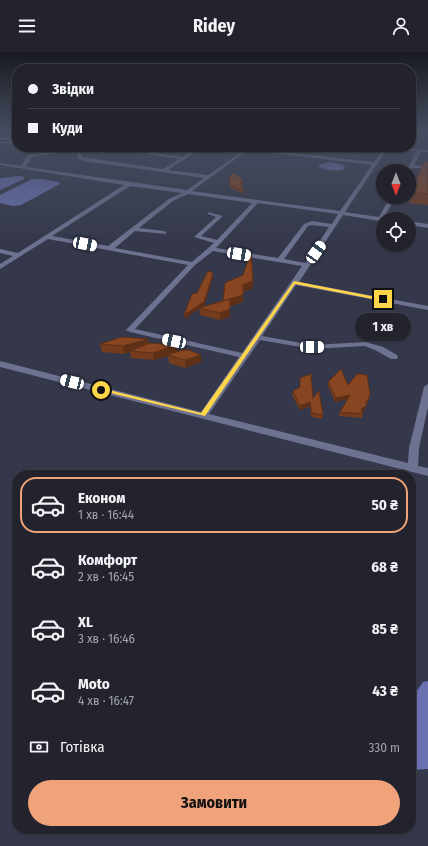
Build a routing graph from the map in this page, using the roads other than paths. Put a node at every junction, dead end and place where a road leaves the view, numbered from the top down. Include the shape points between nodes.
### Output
1 (29, 168) edge
2 (151, 168) edge
3 (168, 168) edge
4 (221, 168) edge
5 (373, 168) edge
6 (165, 170) junction
7 (112, 177) dead end
8 (209, 177) junction
9 (107, 181) junction
10 (129, 184) junction
11 (188, 192) junction
12 (256, 202) junction
13 (210, 214) dead end
14 (342, 214) junction
15 (376, 218) edge
16 (416, 224) edge
17 (333, 226) junction
18 (428, 226) edge
19 (134, 229) junction
20 (164, 233) dead end
21 (47, 237) junction
22 (218, 242) junction
23 (109, 248) junction
24 (212, 249) junction
25 (0, 251) edge
26 (20, 255) junction
27 (280, 260) junction
28 (193, 264) junction
29 (307, 265) junction
30 (0, 267) edge
31 (294, 283) junction
32 (428, 308) edge
33 (257, 337) junction
34 (244, 356) junction
35 (394, 357) dead end
36 (0, 364) edge
37 (428, 388) edge
38 (203, 415) junction
39 (413, 468) junction
40 (428, 472) edge

1 - 9 lane
2 - 6 lane
3 - 6 lane
4 - 8 lane
5 - 14 lane
6 - 8 lane
7 - 9 lane
8 - 11 lane
9 - 10 lane
10 - 11 lane
10 - 21 lane
11 - 12 lane
11 - 19 lane via 171,200
12 - 14 lane
12 - 22 lane
13 - 22 lane via 220,216 197,237
14 - 15 lane
14 - 17 lane
16 - 18 lane
17 - 27 lane via 312,223 306,225
17 - 29 lane
19 - 20 lane
19 - 23 lane
21 - 23 lane
21 - 26 lane
22 - 24 lane
23 - 28 lane
24 - 27 lane
24 - 28 lane
25 - 26 lane
26 - 30 lane
27 - 29 lane
28 - 34 lane via 130,330
29 - 31 lane
31 - 32 lane
31 - 33 lane
33 - 34 lane
33 - 35 lane via 312,347 366,344
34 - 38 lane
36 - 38 lane
37 - 39 lane via 414,448
38 - 39 lane
39 - 40 lane

